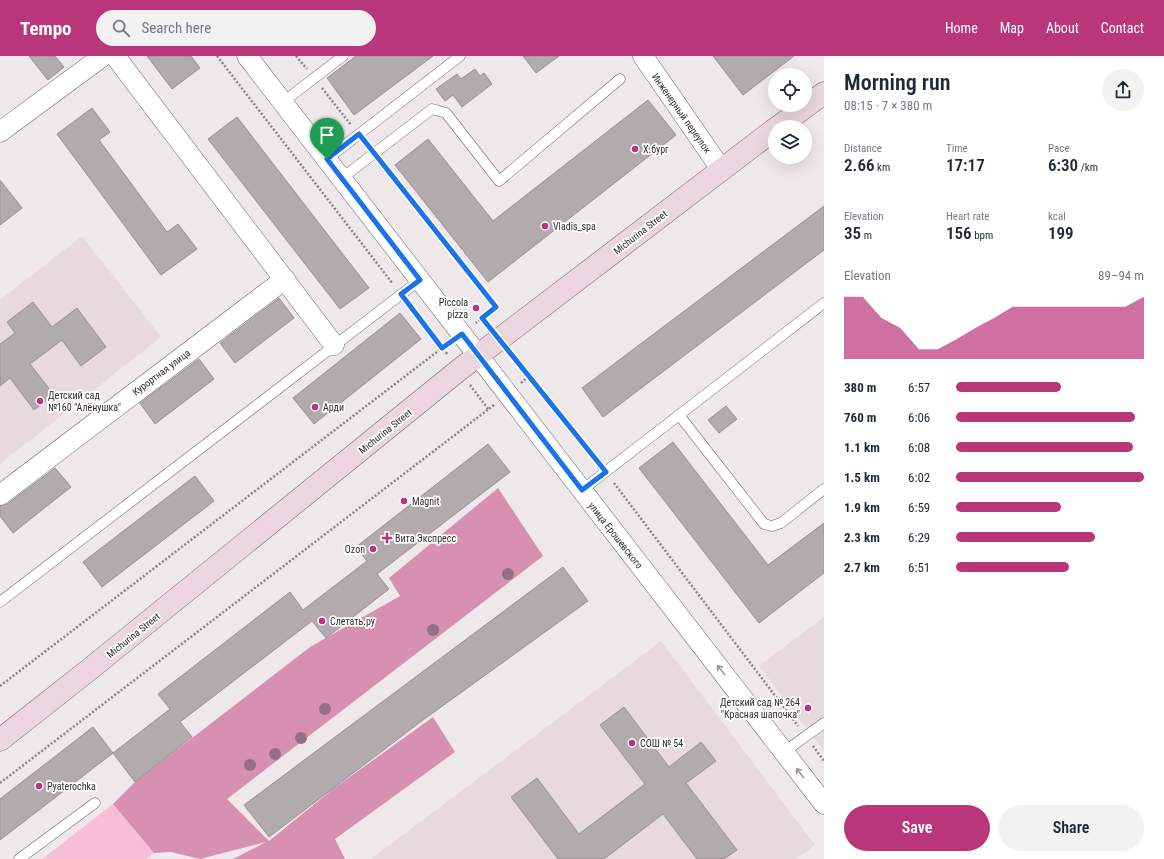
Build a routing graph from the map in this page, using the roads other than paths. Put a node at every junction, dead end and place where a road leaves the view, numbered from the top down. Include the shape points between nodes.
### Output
1 (103, 56) edge
2 (115, 56) edge
3 (248, 56) edge
4 (343, 56) edge
5 (460, 56) edge
6 (643, 56) edge
7 (620, 79) dead end
8 (824, 93) edge
9 (283, 102) junction
10 (787, 120) edge
11 (0, 132) edge
12 (768, 135) edge
13 (327, 159) junction
14 (721, 169) junction
15 (342, 178) junction
16 (284, 279) junction
17 (420, 280) junction
18 (824, 303) edge
19 (334, 345) junction
20 (478, 356) junction
21 (680, 415) junction
22 (824, 488) edge
23 (582, 490) junction
24 (0, 495) edge
25 (0, 602) edge
26 (824, 723) edge
27 (0, 740) edge
28 (784, 752) junction
29 (94, 803) dead end
30 (824, 804) edge
31 (19, 859) edge

1 - 11 street
2 - 16 street
3 - 9 street, улица Ерошевского
4 - 9 lane
5 - 13 lane
6 - 14 street, Инженерный переулок
7 - 15 lane via 499,181 446,113 432,109
8 - 10 main road
9 - 13 street, улица Ерошевского
12 - 14 main road, Michurina Street
13 - 15 street, улица Ерошевского
14 - 20 main road, Michurina Street
15 - 17 street, улица Ерошевского
16 - 19 street
16 - 24 street, Курортная улица
17 - 19 lane
17 - 20 street, улица Ерошевского
18 - 21 lane
19 - 25 lane
20 - 23 street, улица Ерошевского
20 - 27 main road, Michurina Street
21 - 22 lane via 764,524 772,526 781,522
21 - 23 lane
28 -> 23 street, улица Ерошевского
26 - 28 lane
30 -> 28 street, улица Ерошевского
29 - 31 lane

